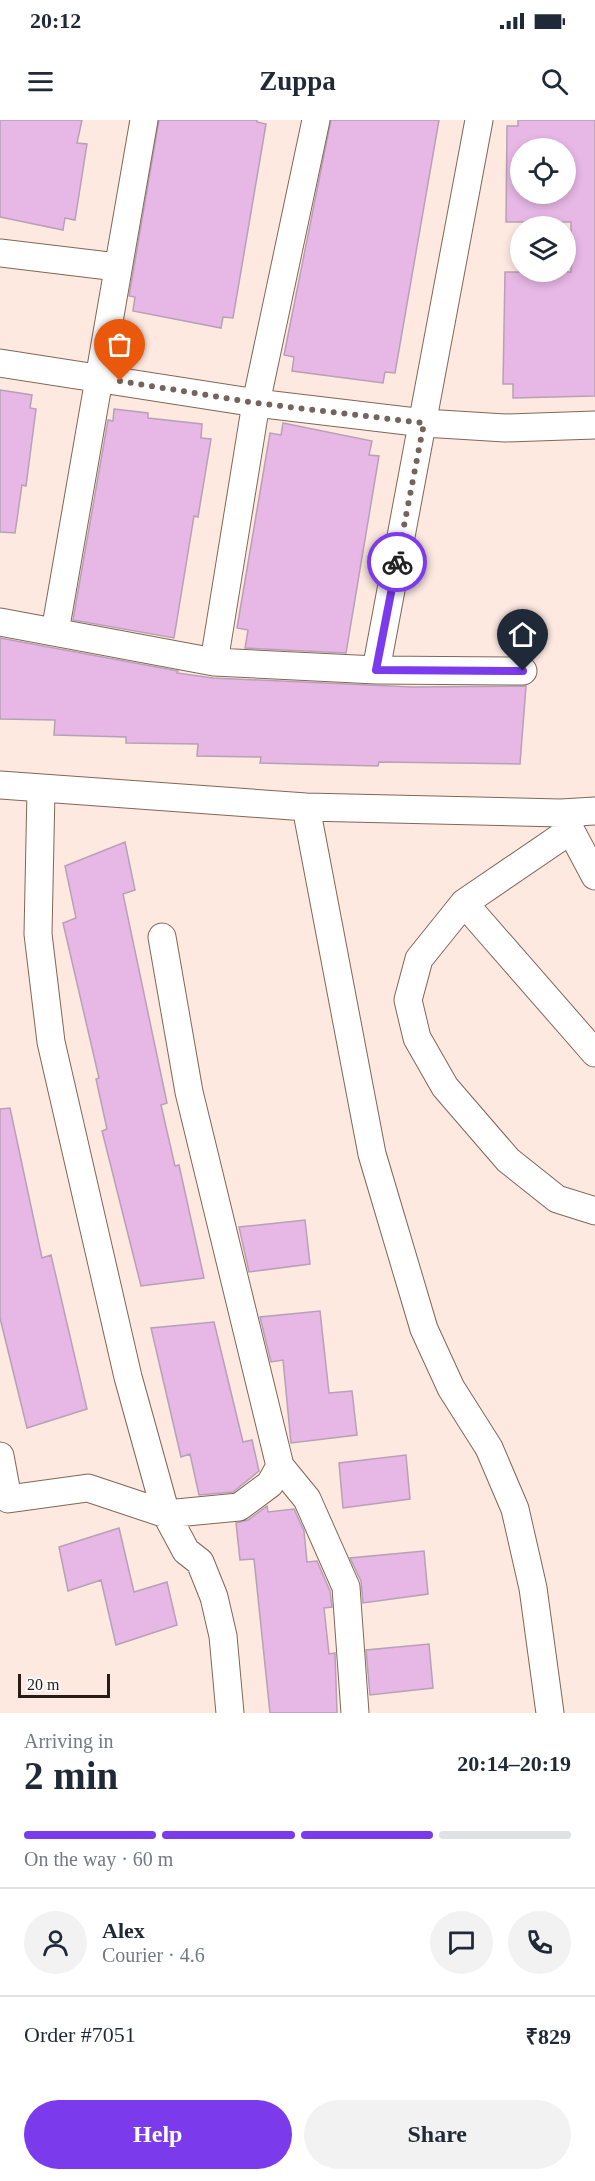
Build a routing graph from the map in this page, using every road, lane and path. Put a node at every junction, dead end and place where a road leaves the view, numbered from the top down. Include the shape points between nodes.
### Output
1 (144, 120) edge
2 (316, 120) edge
3 (479, 120) edge
4 (0, 253) edge
5 (117, 267) junction
6 (0, 363) edge
7 (97, 378) junction
8 (256, 403) junction
9 (424, 423) junction
10 (595, 425) edge
11 (0, 622) edge
12 (55, 632) junction
13 (214, 662) junction
14 (376, 670) junction
15 (523, 671) dead end
16 (0, 785) edge
17 (41, 790) junction
18 (306, 807) junction
19 (595, 811) edge
20 (566, 822) junction
21 (595, 876) edge
22 (464, 903) junction
23 (162, 937) dead end
24 (595, 1053) edge
25 (595, 1211) edge
26 (0, 1456) edge
27 (280, 1466) junction
28 (166, 1515) junction
29 (230, 1713) edge
30 (355, 1713) edge
31 (550, 1713) edge

1 - 5 street
2 - 8 street
3 - 9 street
4 - 5 street
5 - 7 street
6 - 7 street
7 - 8 street
7 - 12 street
8 - 9 street
8 - 13 street
9 - 10 street via 506,428
9 - 14 street
11 - 12 street
12 - 13 street
13 - 14 street
14 - 15 street
16 - 17 street
17 - 18 street
17 - 28 street via 38,934 51,1042 128,1377
18 - 20 street
18 - 31 street via 372,1154 424,1329 451,1388 489,1448 515,1509 533,1588
19 - 20 street
20 - 21 street
20 - 22 street
22 - 24 street
22 - 25 street via 419,958 408,1000 417,1038 445,1087 508,1160 557,1199
23 - 27 street via 189,1092
26 - 28 street via 8,1499 88,1488
27 - 28 street via 270,1484 239,1507
27 - 30 street via 307,1499 346,1587
28 - 29 street via 186,1551 200,1562 214,1597 223,1636

